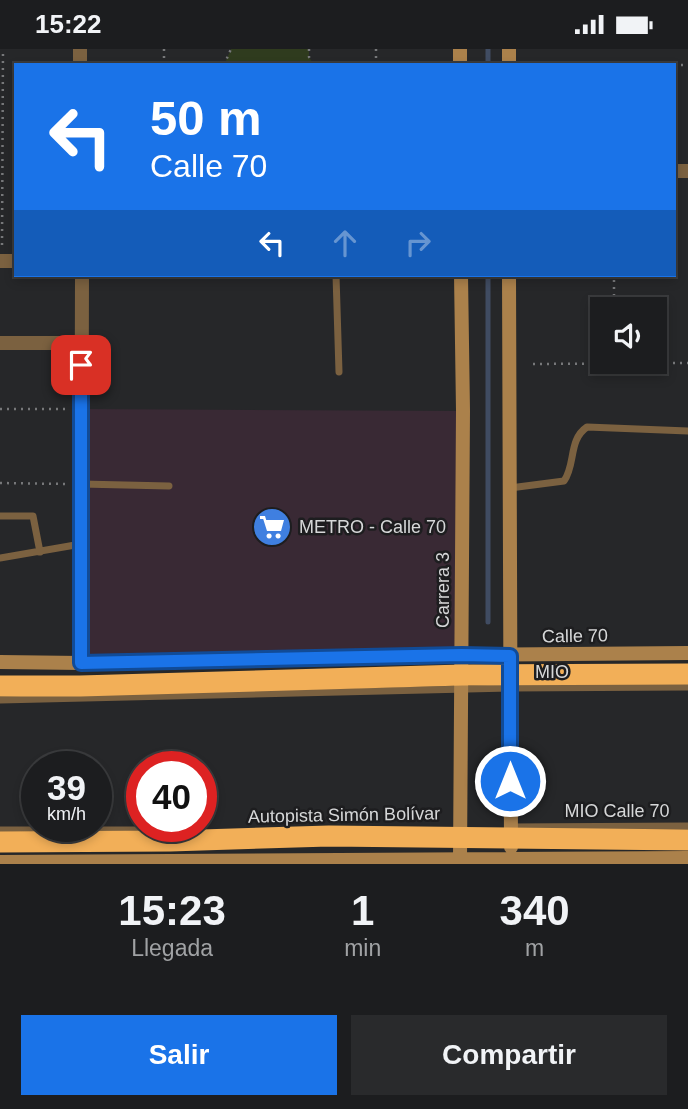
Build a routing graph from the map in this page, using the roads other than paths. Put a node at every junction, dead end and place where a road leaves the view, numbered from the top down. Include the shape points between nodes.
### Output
1 (82, 277) edge
2 (336, 277) edge
3 (461, 277) edge
4 (509, 277) edge
5 (0, 343) edge
6 (81, 343) junction
7 (339, 372) dead end
8 (688, 431) edge
9 (81, 484) junction
10 (169, 486) dead end
11 (510, 488) junction
12 (0, 516) edge
13 (81, 544) junction
14 (40, 552) junction
15 (0, 558) edge
16 (688, 653) edge
17 (0, 662) edge
18 (81, 663) junction
19 (462, 673) junction
20 (510, 673) junction
21 (688, 674) edge
22 (0, 686) edge
23 (688, 687) edge
24 (0, 699) edge
25 (688, 826) edge
26 (433, 828) dead end
27 (0, 830) edge
28 (126, 830) edge
29 (239, 830) dead end
30 (460, 830) junction
31 (688, 839) edge
32 (0, 842) edge
33 (508, 843) edge
34 (688, 858) edge
35 (460, 861) edge
36 (640, 861) edge
37 (0, 862) edge
38 (76, 862) edge
39 (171, 862) edge
40 (252, 862) edge
41 (331, 862) edge

1 - 6 street
2 - 7 lane
3 - 19 street, Carrera 3
4 - 11 street
5 - 6 street
6 - 9 street
8 - 11 lane via 587,427 575,441 564,481
9 - 10 lane
9 - 13 street
11 - 20 street
12 - 14 lane via 33,516
13 - 14 lane
13 - 18 street
14 - 15 lane
16 - 20 street, Calle 70
17 - 18 street
18 - 19 street
19 - 20 highway
19 - 22 highway
19 - 24 lane via 80,699
19 - 30 street, Carrera 3
20 - 21 highway
20 - 23 lane, MIO
20 - 33 street
25 - 33 lane, MIO Calle 70
26 - 29 lane
27 - 28 lane
30 - 32 highway, Autopista Simón Bolívar
30 - 33 highway, Autopista Simón Bolívar
30 - 35 street, Carrera 3
31 - 33 highway, Autopista Simón Bolívar
33 - 35 street
33 - 36 street
34 - 36 street
35 - 41 street
37 - 38 street
38 - 39 street
39 - 40 street
40 - 41 street

